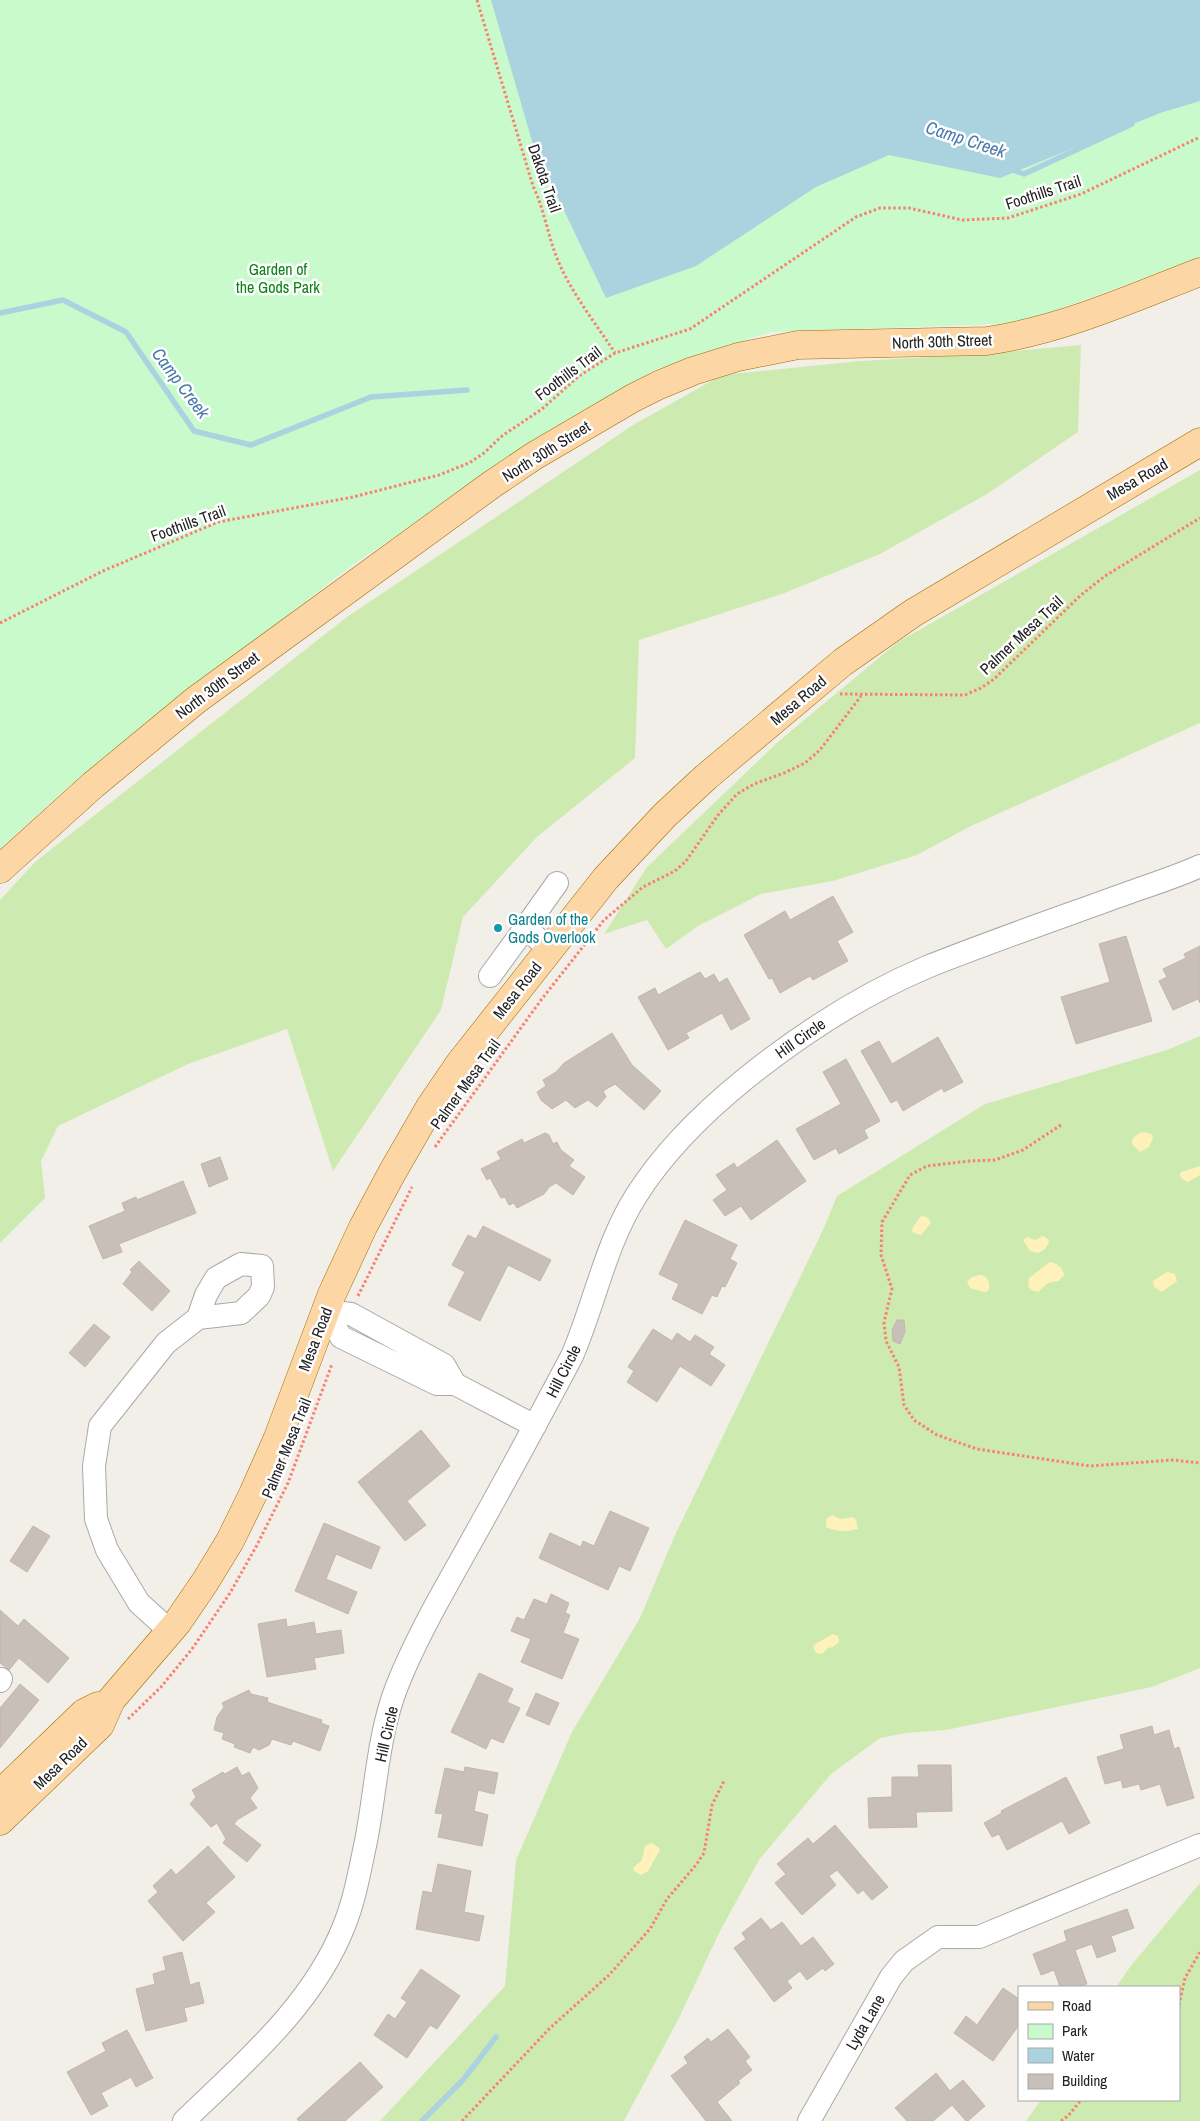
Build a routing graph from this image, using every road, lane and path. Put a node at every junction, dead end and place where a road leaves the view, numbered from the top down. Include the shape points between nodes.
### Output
1 (478, 0) edge
2 (1200, 137) edge
3 (1200, 272) edge
4 (615, 353) junction
5 (1200, 442) edge
6 (1200, 518) edge
7 (0, 623) edge
8 (1200, 866) edge
9 (0, 869) edge
10 (558, 884) dead end
11 (525, 928) junction
12 (550, 948) junction
13 (490, 976) dead end
14 (1061, 1125) dead end
15 (433, 1150) dead end
16 (416, 1180) dead end
17 (338, 1313) junction
18 (198, 1318) dead end
19 (341, 1337) junction
20 (401, 1341) junction
21 (390, 1362) junction
22 (455, 1384) junction
23 (535, 1426) junction
24 (1200, 1463) edge
25 (170, 1631) junction
26 (117, 1711) junction
27 (724, 1781) dead end
28 (0, 1794) edge
29 (0, 1821) edge
30 (1200, 1845) edge
31 (1200, 1952) edge
32 (1180, 2004) edge
33 (1081, 2101) edge
34 (184, 2121) edge
35 (462, 2121) edge
36 (809, 2121) edge
37 (1061, 2121) edge

1 - 4 path, Dakota Trail via 559,263
2 - 4 path, Foothills Trail via 1081,194 1008,218 962,220 909,208 880,208 856,217 690,329
3 - 9 main road, North 30th Street via 1077,320 1017,337 987,341 798,345 738,357 659,385 527,461 203,694 93,785
4 - 7 path, Foothills Trail via 579,376 542,409 469,462 439,475 353,497 218,522 103,571
5 - 12 main road, Mesa Road via 912,613 842,662 665,814 606,878
6 - 15 path, Palmer Mesa Trail via 1105,576 981,688 965,695 861,696 820,750 805,762 737,794 676,871 643,887 604,920 524,1023
8 - 23 street, Hill Circle via 955,956 889,984 802,1035 731,1091 680,1137 635,1197 605,1262 584,1327
10 - 11 street
11 - 12 street
11 - 13 street
12 - 17 main road, Mesa Road via 460,1063 430,1107 363,1227
14 - 24 path via 1023,1150 995,1160 927,1166 910,1175 882,1222 881,1255 892,1290 884,1322 886,1341 899,1368 904,1405 914,1420 937,1435 977,1450 1090,1466 1173,1460
16 - 17 path
17 - 19 street
17 - 20 street
17 - 25 main road, Mesa Road via 230,1541
18 - 25 street via 166,1343 100,1426 94,1466 96,1518 107,1550 139,1603
19 - 21 street
19 - 26 path, Palmer Mesa Trail via 288,1483 230,1593 162,1687
20 - 21 street
20 - 22 street via 444,1365
21 - 22 street via 437,1384
22 - 23 street
23 - 34 street, Hill Circle via 431,1613 396,1688 353,1896 345,1925 332,1953 293,2010
25 - 26 main road, Mesa Road
26 - 28 main road, Mesa Road via 84,1713
26 - 29 main road, Mesa Road
27 - 35 path via 712,1805 704,1853 667,1899 650,1929 609,1975 550,2028
30 - 36 street, Lyda Lane via 979,1937 938,1937 904,1961 891,1977
31 - 32 path via 1185,1978
33 - 37 path

